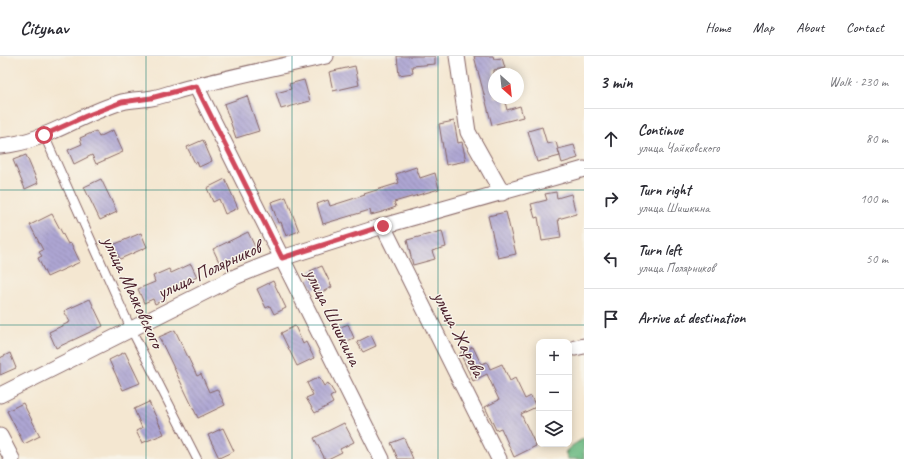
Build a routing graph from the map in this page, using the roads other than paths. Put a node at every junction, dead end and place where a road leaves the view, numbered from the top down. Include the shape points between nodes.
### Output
1 (326, 56) edge
2 (457, 56) edge
3 (196, 86) junction
4 (44, 135) junction
5 (0, 146) edge
6 (584, 169) edge
7 (502, 193) junction
8 (383, 226) junction
9 (282, 258) junction
10 (131, 329) junction
11 (0, 395) edge
12 (0, 436) edge
13 (12, 459) edge
14 (197, 459) edge
15 (382, 459) edge
16 (500, 459) edge

1 - 3 street
2 - 7 street via 468,132
3 - 4 street via 151,98 122,102
3 - 9 street, улица Шишкина
4 - 5 street
4 - 10 lane, улица Маяковского
6 - 7 street, улица Полярников
7 - 8 street, улица Полярников
8 - 9 street, улица Полярников
8 - 16 street, улица Жарова
9 - 10 street, улица Полярников via 237,276
9 - 15 street, улица Шишкина
10 - 11 street, улица Полярников
10 - 14 lane, улица Маяковского
12 - 13 street

